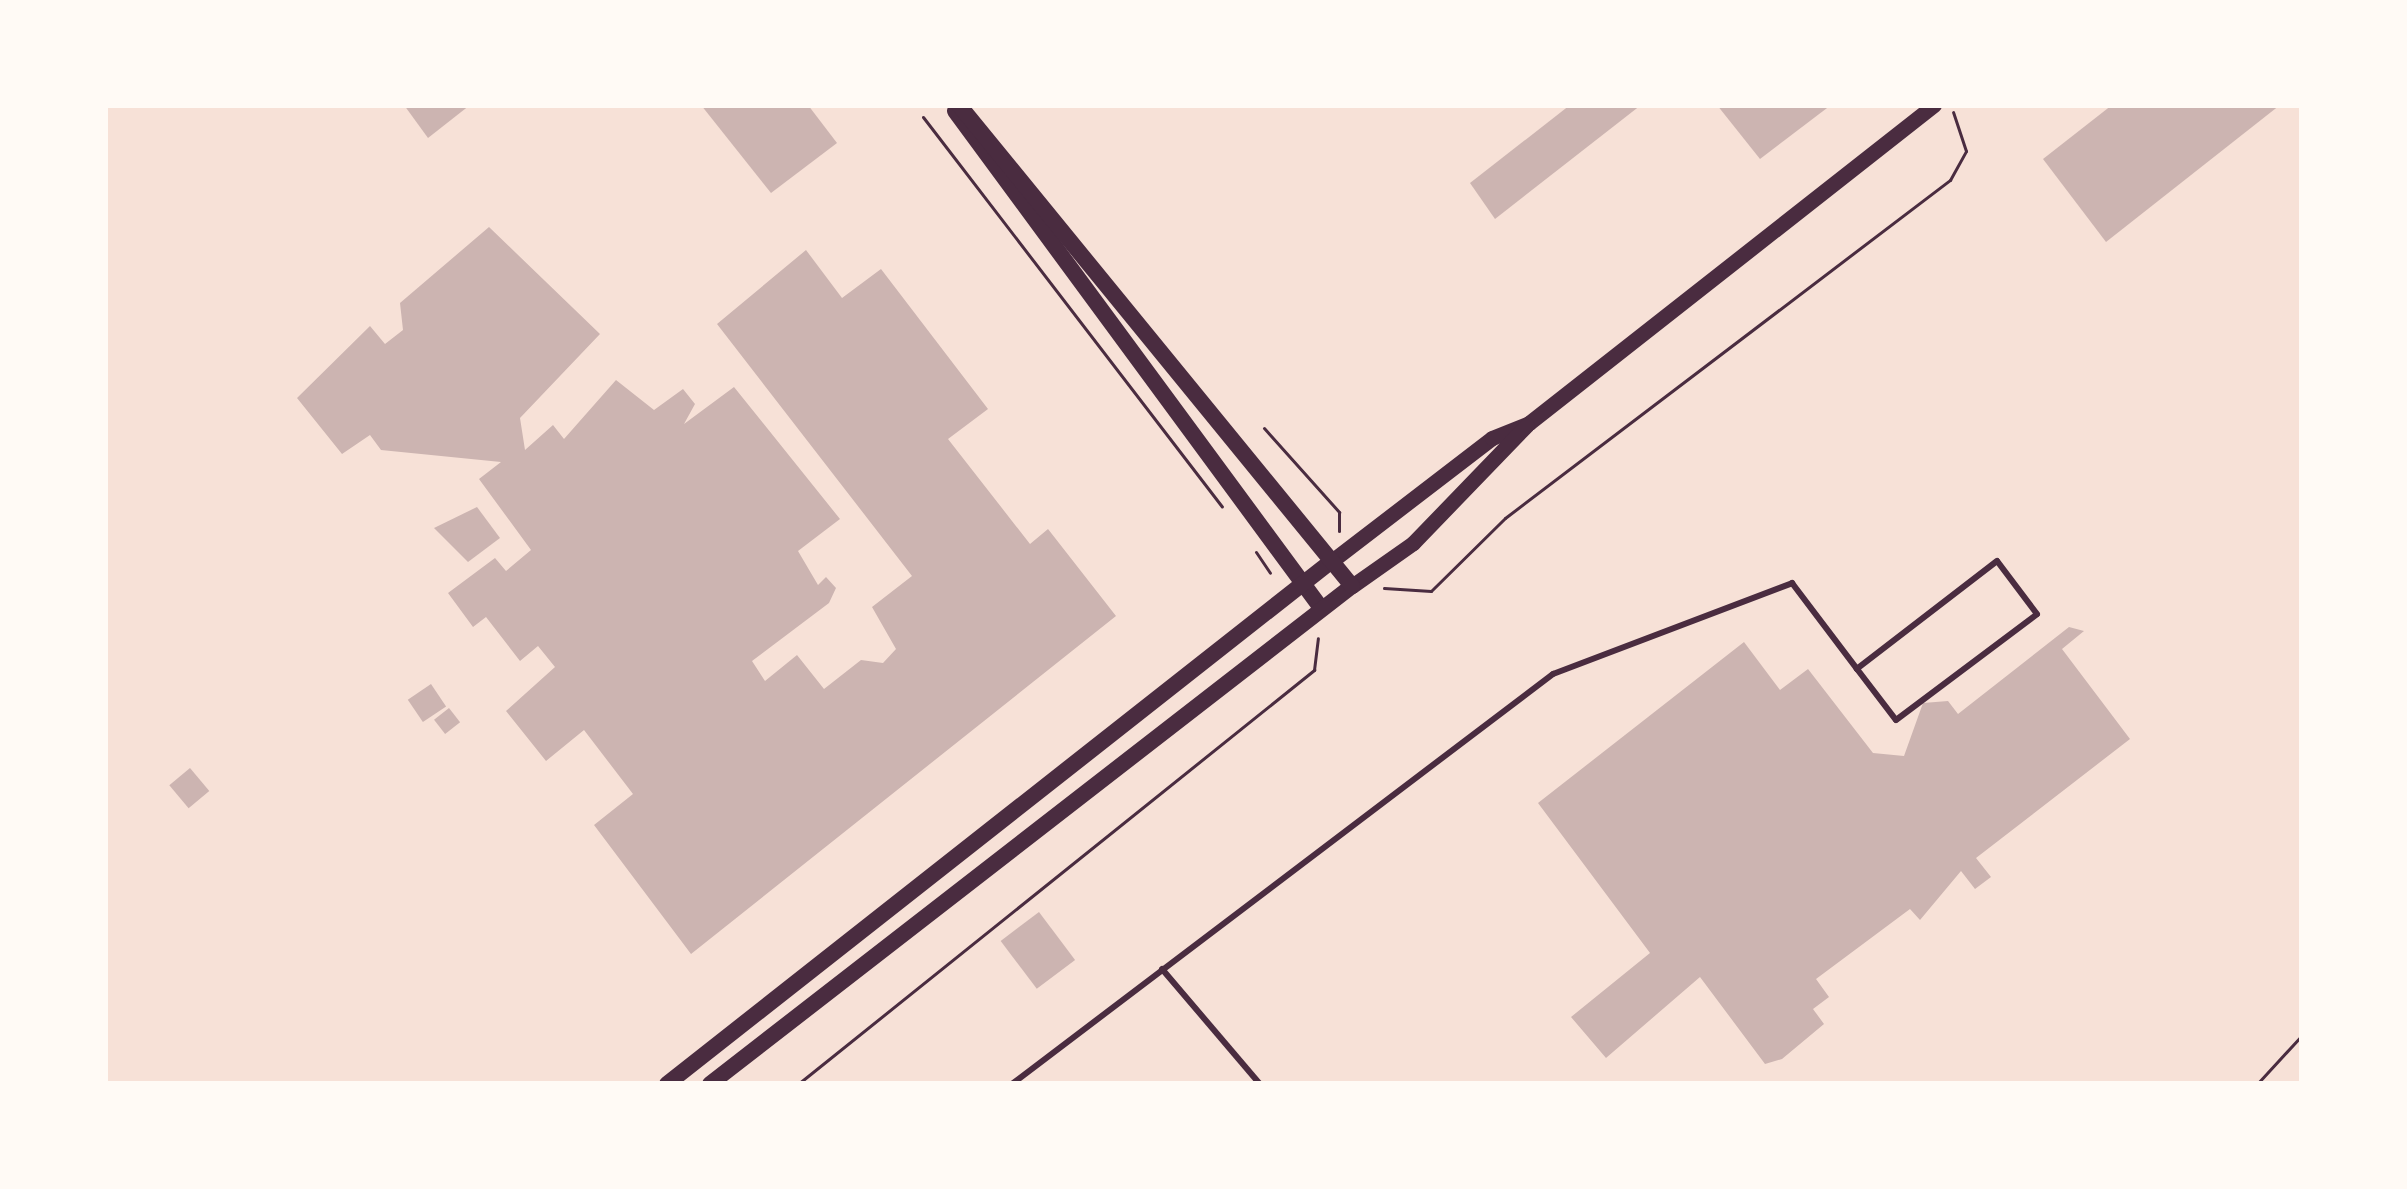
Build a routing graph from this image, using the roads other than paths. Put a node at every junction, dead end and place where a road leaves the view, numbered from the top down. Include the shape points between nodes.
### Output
1 (956, 105) edge
2 (1934, 105) edge
3 (1529, 423) junction
4 (1333, 560) junction
5 (1302, 584) junction
6 (1352, 586) junction
7 (1321, 608) junction
8 (1857, 669) junction
9 (1162, 970) junction
10 (667, 1084) edge
11 (710, 1084) edge
12 (1012, 1084) edge
13 (1260, 1084) edge

1 - 4 main road
1 - 5 main road
2 - 3 street
3 - 4 street via 1492,438
3 - 6 street via 1413,543
4 - 5 main road
4 - 6 main road
5 - 7 main road
5 - 10 main road
6 - 7 main road
7 - 11 main road
8 - 8 lane via 1997,561 2037,614 1896,720
8 - 9 lane via 1792,583 1553,674
9 - 12 lane
9 - 13 lane

